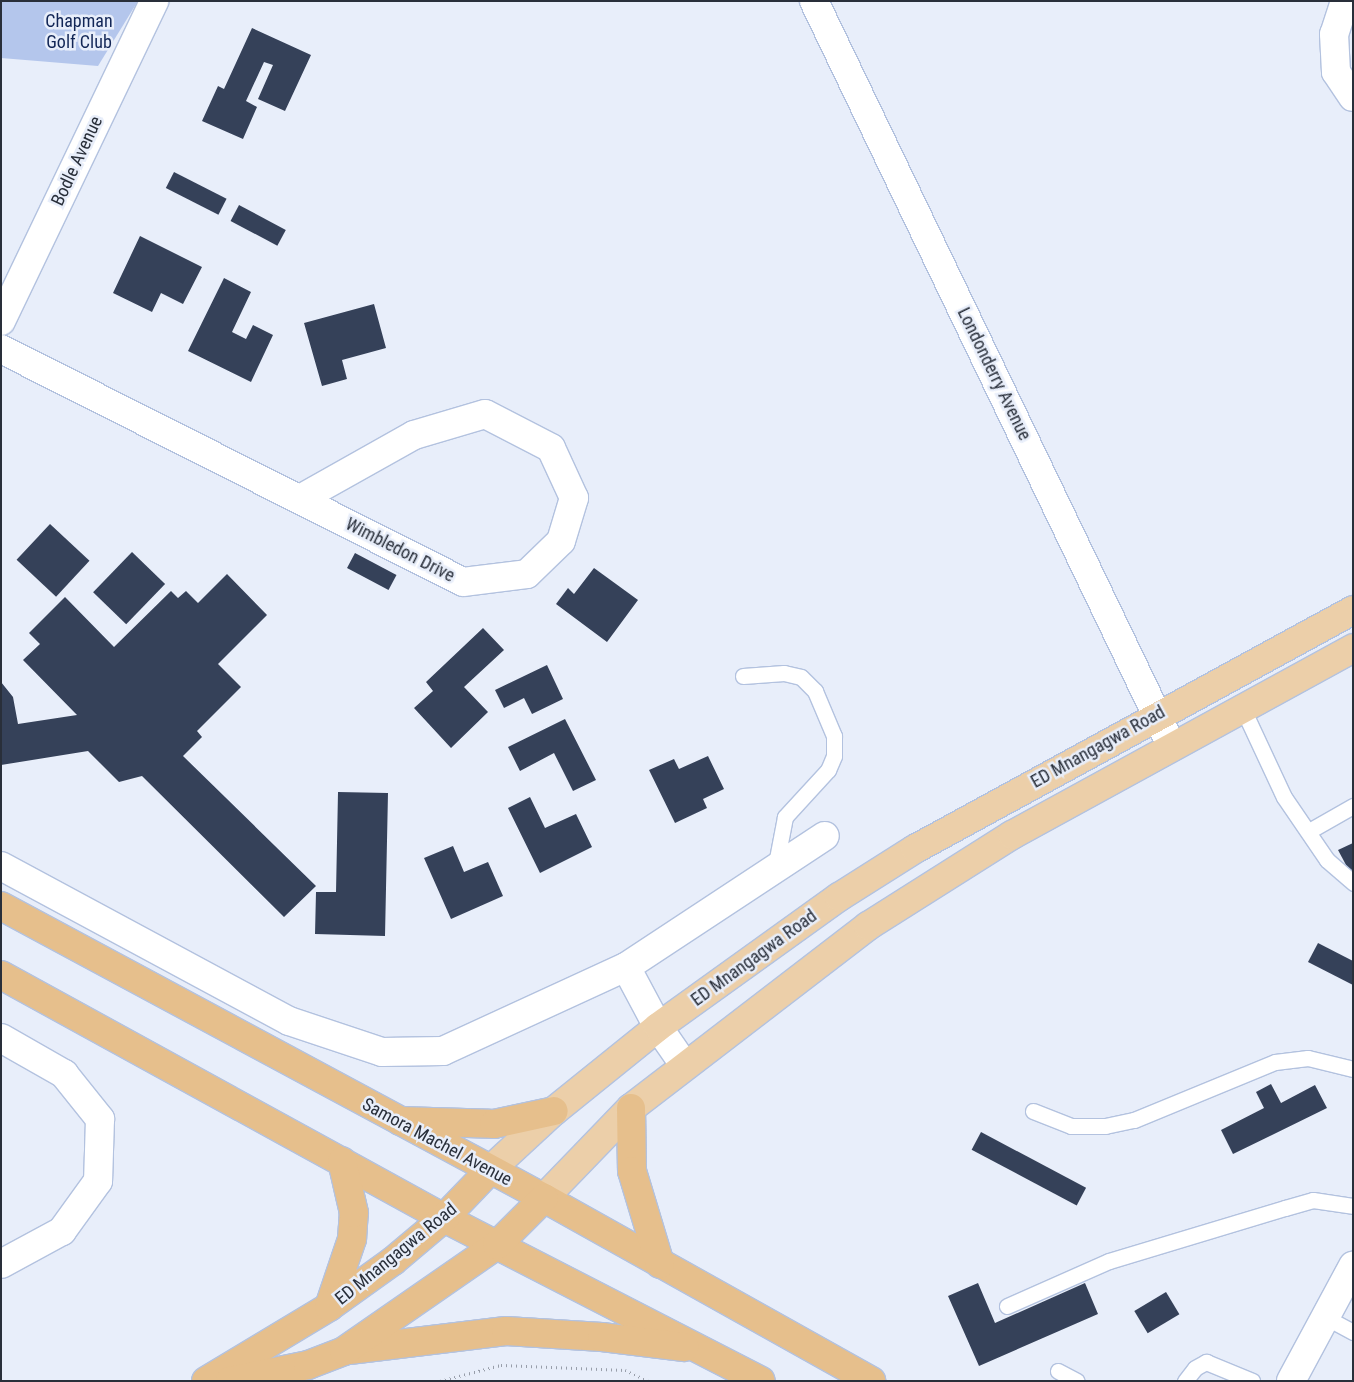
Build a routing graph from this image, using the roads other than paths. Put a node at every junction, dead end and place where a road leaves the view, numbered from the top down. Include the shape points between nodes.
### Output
1 (154, 1) edge
2 (814, 1) edge
3 (1345, 1) edge
4 (1353, 98) edge
5 (1, 321) edge
6 (1, 349) edge
7 (300, 499) junction
8 (1353, 610) edge
9 (1353, 648) edge
10 (743, 676) dead end
11 (1242, 707) junction
12 (1157, 714) junction
13 (1172, 747) junction
14 (1353, 806) edge
15 (1308, 831) junction
16 (825, 836) dead end
17 (1, 866) edge
18 (776, 869) junction
19 (1353, 883) edge
20 (1, 906) edge
21 (626, 967) junction
22 (1, 976) edge
23 (658, 1027) junction
24 (1, 1038) edge
25 (685, 1066) junction
26 (1353, 1069) edge
27 (631, 1108) junction
28 (554, 1111) junction
29 (1033, 1111) dead end
30 (394, 1120) junction
31 (342, 1161) junction
32 (489, 1171) junction
33 (544, 1198) junction
34 (1353, 1206) edge
35 (444, 1218) junction
36 (497, 1245) junction
37 (1, 1264) edge
38 (660, 1264) junction
39 (1353, 1266) edge
40 (1007, 1306) dead end
41 (329, 1307) junction
42 (1325, 1317) junction
43 (1353, 1332) edge
44 (703, 1349) junction
45 (344, 1350) junction
46 (1058, 1371) dead end
47 (206, 1381) edge
48 (230, 1381) edge
49 (762, 1381) edge
50 (871, 1381) edge
51 (1077, 1381) edge
52 (1185, 1381) edge
53 (1252, 1381) edge
54 (1292, 1381) edge

1 - 5 street, Bodle Avenue
2 - 12 street, Londonderry Avenue
3 - 4 street via 1334,34 1336,72
6 - 7 street, Wimbledon Drive
7 - 7 street, Wimbledon Drive via 414,435 485,414 551,448 574,498 561,541 527,574 463,582
8 - 12 main road, ED Mnangagwa Road
9 - 11 main road, ED Mnangagwa Road
10 - 18 lane via 784,673 801,677 815,691 834,736 834,756 828,770 785,817
11 - 13 main road, ED Mnangagwa Road
11 - 15 lane via 1284,797
12 - 13 street, Londonderry Avenue
12 - 23 main road, ED Mnangagwa Road via 915,849 839,897
13 - 25 main road, ED Mnangagwa Road via 1012,835 868,926
14 - 15 lane
15 - 19 lane via 1327,860
16 - 18 street
17 - 21 street via 289,1021 382,1052 443,1051
18 - 21 street
20 - 30 highway, Samora Machel Avenue
21 - 23 street
22 - 31 highway
23 - 25 street
23 - 28 main road, ED Mnangagwa Road
24 - 37 street via 64,1074 100,1119 98,1181 62,1231
25 - 27 main road, ED Mnangagwa Road
26 - 29 lane via 1308,1058 1275,1062 1134,1120 1105,1126 1072,1126
27 - 33 main road, ED Mnangagwa Road
27 - 38 highway via 632,1171
28 - 30 highway via 494,1124
28 - 32 main road, ED Mnangagwa Road
30 - 32 highway, Samora Machel Avenue
31 - 35 highway
31 - 41 highway via 354,1213 352,1239
32 - 33 highway, Samora Machel Avenue
32 - 35 highway, ED Mnangagwa Road
33 - 36 highway, ED Mnangagwa Road
33 - 38 highway, Samora Machel Avenue
34 - 40 lane via 1313,1200 1284,1208 1109,1261
35 - 36 highway
35 - 41 highway, ED Mnangagwa Road
36 - 44 highway
36 - 45 highway, ED Mnangagwa Road
38 - 50 highway, Samora Machel Avenue
39 - 42 street
41 - 47 highway, ED Mnangagwa Road
42 - 43 lane
42 - 54 street
44 - 45 highway via 602,1336 506,1331
44 - 49 highway
45 - 48 highway, ED Mnangagwa Road via 308,1365
46 - 51 lane
52 - 53 lane via 1195,1368 1206,1362

